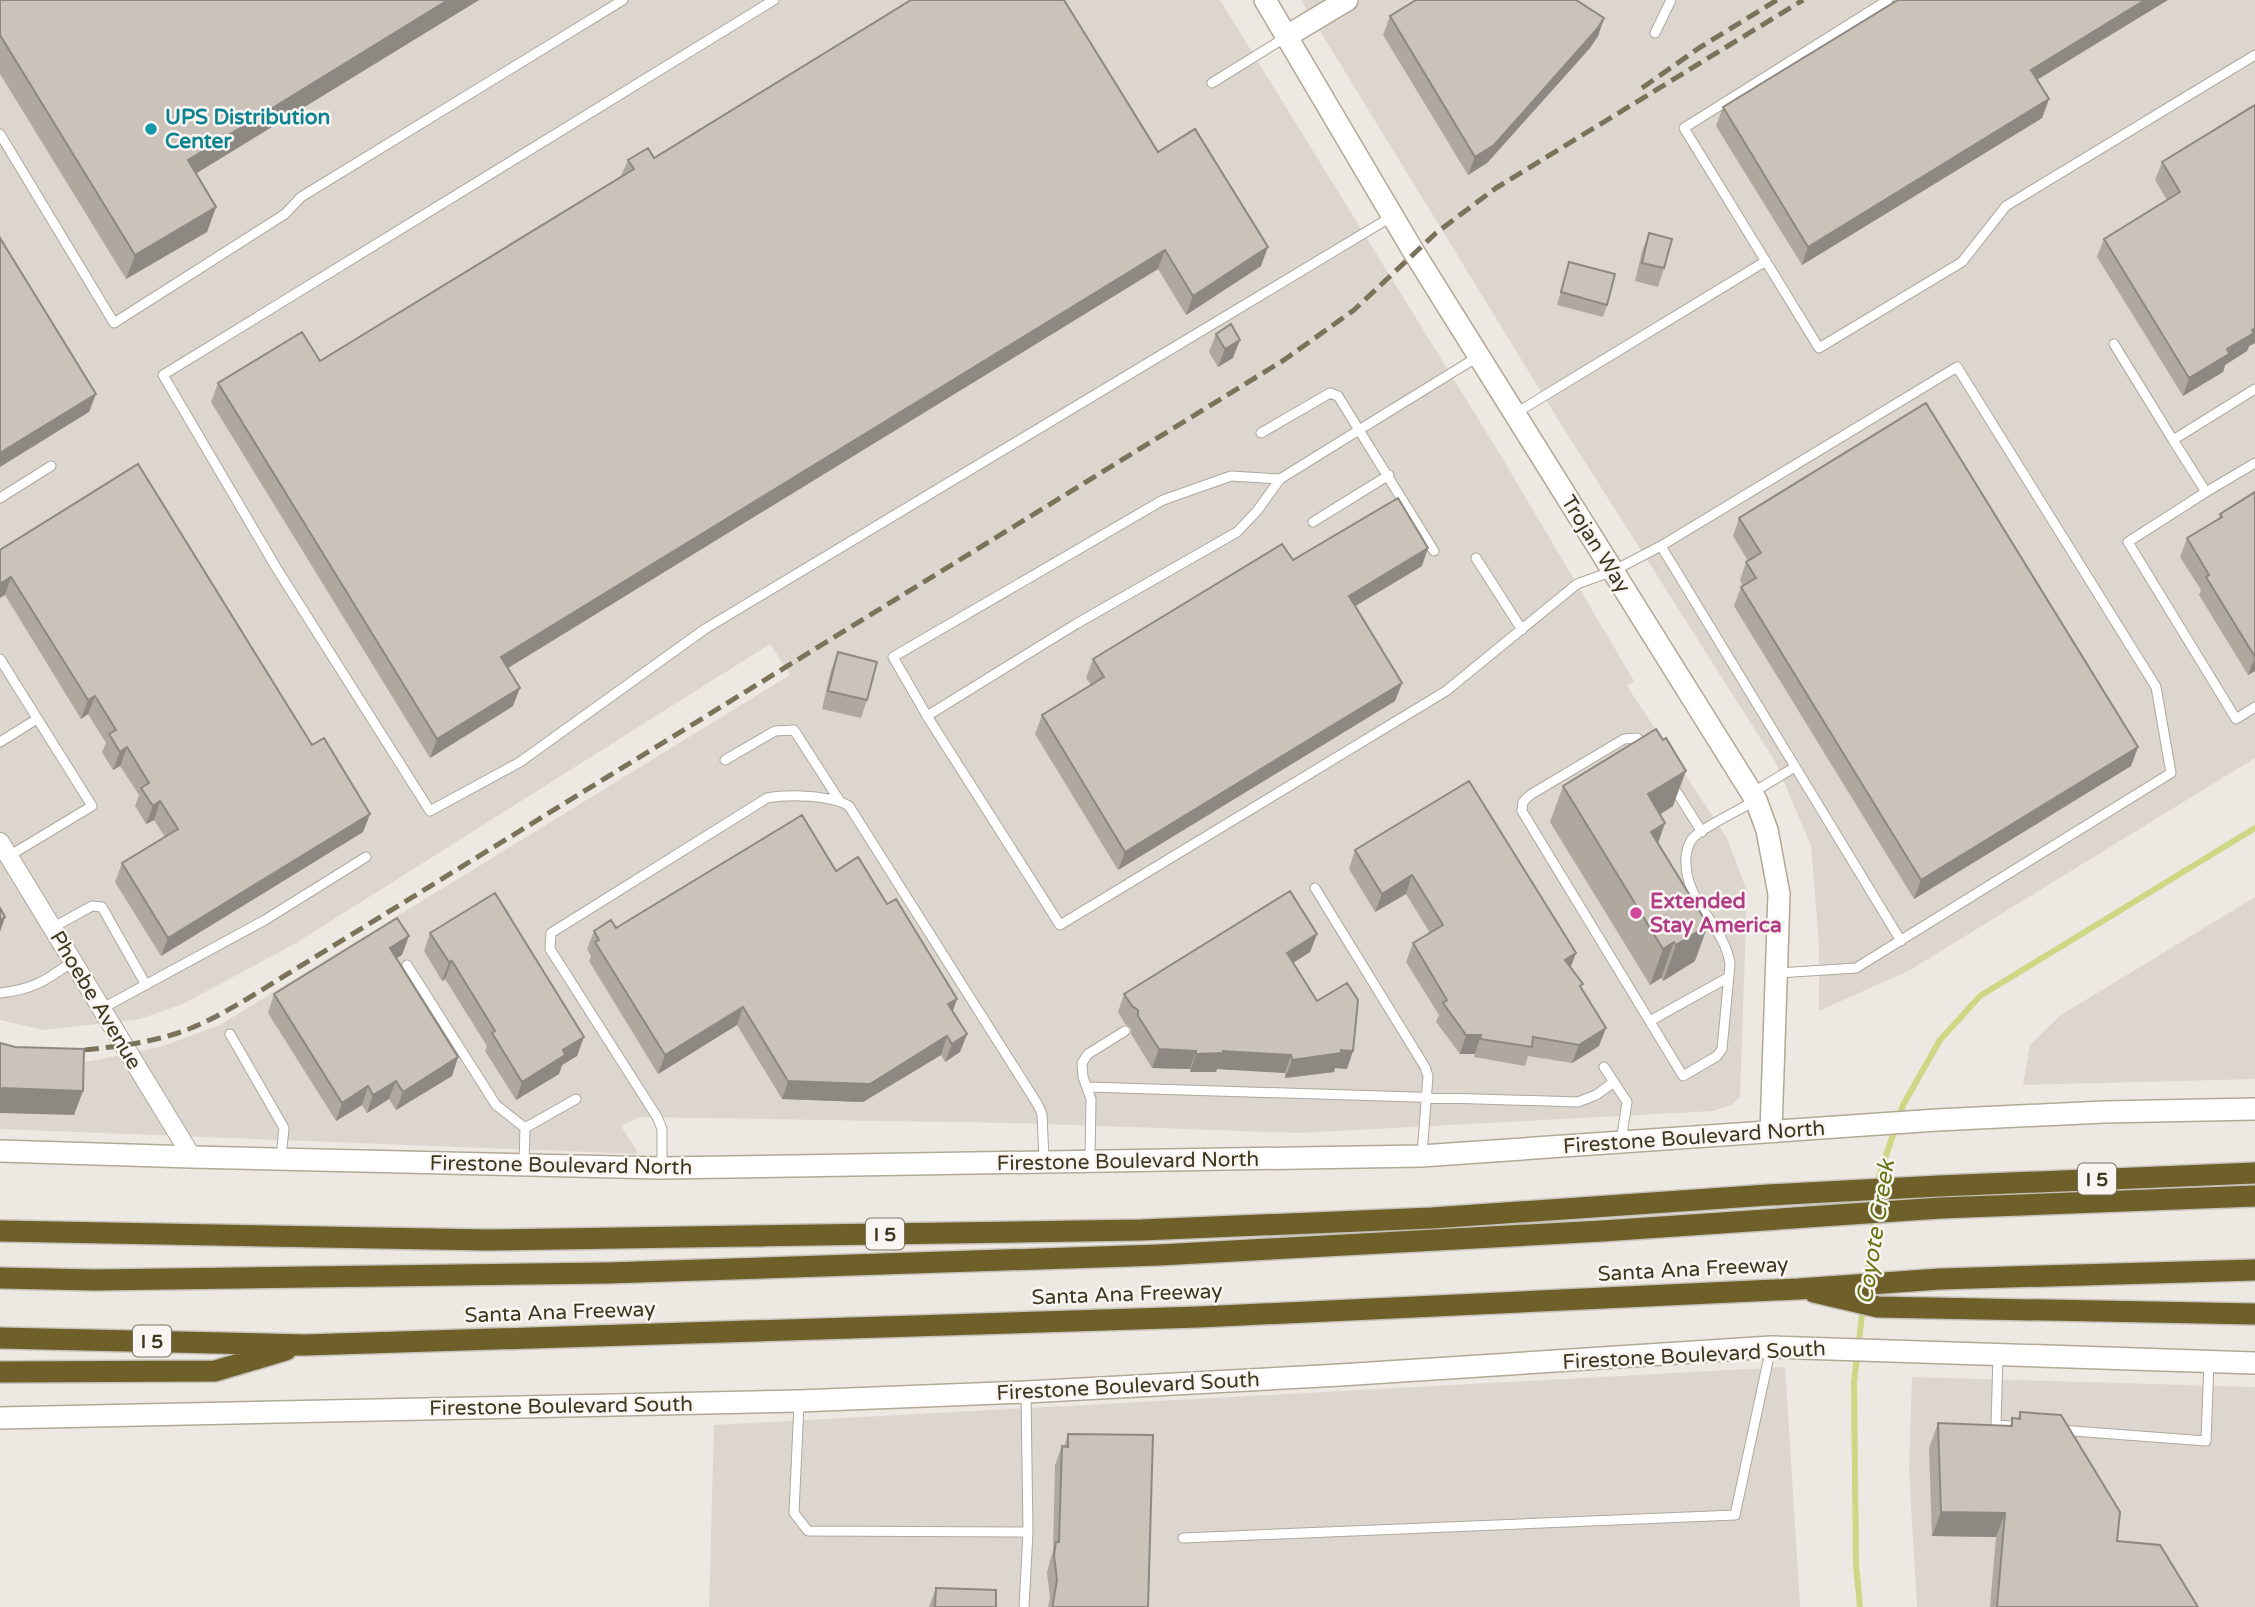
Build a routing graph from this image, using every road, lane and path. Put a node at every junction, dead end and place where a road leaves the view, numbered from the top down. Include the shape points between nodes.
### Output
1 (623, 0) edge
2 (774, 0) edge
3 (1265, 0) edge
4 (1346, 0) edge
5 (1671, 0) edge
6 (1888, 0) edge
7 (1655, 33) dead end
8 (1287, 36) junction
9 (2255, 55) edge
10 (1212, 83) dead end
11 (0, 134) edge
12 (1393, 216) junction
13 (1766, 261) junction
14 (2114, 344) dead end
15 (1479, 356) junction
16 (2255, 389) edge
17 (1515, 414) junction
18 (1359, 430) junction
19 (1261, 433) dead end
20 (2173, 440) junction
21 (2255, 463) edge
22 (51, 466) dead end
23 (1388, 475) junction
24 (1280, 479) junction
25 (2206, 492) junction
26 (0, 498) edge
27 (1313, 522) dead end
28 (1661, 546) junction
29 (1434, 551) dead end
30 (1476, 558) dead end
31 (1613, 571) junction
32 (1522, 630) junction
33 (0, 659) edge
34 (2255, 707) edge
35 (928, 716) junction
36 (37, 719) junction
37 (0, 742) edge
38 (1653, 755) edge
39 (725, 760) dead end
40 (1795, 767) junction
41 (1667, 777) edge
42 (1754, 797) junction
43 (839, 800) junction
44 (1702, 832) junction
45 (4, 849) edge
46 (366, 857) dead end
47 (1315, 888) dead end
48 (52, 928) junction
49 (1901, 941) junction
50 (72, 962) junction
51 (407, 965) dead end
52 (1775, 973) junction
53 (1729, 977) junction
54 (146, 985) junction
55 (0, 993) edge
56 (101, 1009) junction
57 (1650, 1021) junction
58 (1125, 1031) dead end
59 (230, 1034) dead end
60 (1604, 1067) dead end
61 (1614, 1082) junction
62 (1088, 1087) junction
63 (1426, 1097) junction
64 (576, 1099) dead end
65 (2255, 1109) edge
66 (525, 1128) junction
67 (1771, 1131) junction
68 (1621, 1143) junction
69 (0, 1150) edge
70 (1422, 1156) junction
71 (192, 1157) junction
72 (281, 1160) junction
73 (1044, 1162) junction
74 (1090, 1162) junction
75 (524, 1165) junction
76 (662, 1168) junction
77 (2255, 1174) edge
78 (2255, 1196) edge
79 (0, 1231) edge
80 (2255, 1270) edge
81 (0, 1278) edge
82 (1798, 1289) junction
83 (2255, 1314) edge
84 (0, 1338) edge
85 (305, 1345) junction
86 (1771, 1348) junction
87 (1998, 1355) junction
88 (2209, 1362) junction
89 (2255, 1363) edge
90 (0, 1372) edge
91 (1026, 1392) junction
92 (799, 1401) junction
93 (0, 1418) edge
94 (2022, 1427) edge
95 (2048, 1429) edge
96 (1028, 1532) junction
97 (1183, 1538) dead end
98 (1024, 1607) edge

1 - 11 lane via 301,197 285,214 114,323
2 - 12 lane via 163,375 277,569 430,811 520,762 705,629
3 - 8 street, Trojan Way
4 - 8 street
5 - 7 lane
6 - 13 lane via 1684,128
8 - 10 lane
8 - 12 street, Trojan Way
9 - 13 lane via 2006,206 1962,262 1819,348
12 - 15 street, Trojan Way
13 - 17 lane
14 - 20 lane
15 - 17 street, Trojan Way
15 - 18 lane
16 - 20 lane
17 - 31 street, Trojan Way
18 - 19 lane via 1338,396 1330,393
18 - 23 lane
18 - 24 lane
20 - 25 lane
21 - 25 lane
22 - 26 lane
23 - 27 lane
23 - 29 lane
24 - 35 lane via 1237,532
24 - 35 lane via 1231,477 1163,500 893,657
25 - 34 lane via 2128,542 2236,719
28 - 31 lane
28 - 40 lane
28 - 49 lane via 1957,367 2156,687 2171,773
30 - 32 lane
31 - 32 lane via 1577,584
31 - 42 street, Trojan Way
32 - 35 lane via 1446,691 1060,925
33 - 36 lane
36 - 37 lane
36 - 45 lane via 92,806
38 - 57 lane via 1637,738 1624,738 1530,795 1522,811
39 - 43 lane via 775,731 794,730
40 - 42 lane
40 - 49 lane
41 - 44 lane
42 - 44 lane
42 - 52 street, Trojan Way via 1767,830 1779,894
43 - 73 lane via 849,806 1038,1105
43 - 76 lane via 767,798 551,933 550,949 657,1117 662,1129
44 - 53 lane via 1687,849 1685,868 1689,887 1728,951
45 - 48 street, Phoebe Avenue
46 - 54 lane via 265,920
47 - 63 lane via 1425,1067
48 - 50 street, Phoebe Avenue
48 - 54 lane via 92,906 102,907
49 - 52 lane via 1856,968
50 - 55 lane via 41,984
50 - 56 street, Phoebe Avenue
51 - 66 lane via 496,1105
52 - 67 street, Trojan Way
53 - 57 lane
53 - 57 lane via 1722,1049 1683,1076
54 - 56 lane
56 - 71 street, Phoebe Avenue
58 - 62 lane via 1088,1054 1082,1063
59 - 72 lane via 284,1128
60 - 61 lane
61 - 63 lane via 1578,1102
61 - 68 lane via 1627,1102
62 - 63 lane
62 - 74 lane
63 - 70 lane
64 - 66 lane
65 - 67 street, Firestone Boulevard North via 2104,1112
66 - 75 lane
67 - 68 street, Firestone Boulevard North
68 - 70 street, Firestone Boulevard North
69 - 71 street, Firestone Boulevard North
70 - 74 street, Firestone Boulevard North
71 - 72 street, Firestone Boulevard North
72 - 75 street, Firestone Boulevard North
73 - 74 street, Firestone Boulevard North
73 - 76 street, Firestone Boulevard North
75 - 76 street, Firestone Boulevard North
77 - 79 highway, I 5 via 1939,1186 1141,1230 487,1240
78 - 81 highway via 1941,1208 1145,1256 593,1273
80 - 82 highway, Santa Ana Freeway / I 5 via 1940,1279
82 - 83 highway via 1878,1307
82 - 85 highway, Santa Ana Freeway / I 5 via 1185,1317
84 - 85 highway, Santa Ana Freeway / I 5
85 - 90 highway via 215,1371
86 - 87 street, Firestone Boulevard South
86 - 91 street, Firestone Boulevard South
86 - 97 lane via 1734,1515
87 - 88 street, Firestone Boulevard South
87 - 94 lane via 1996,1425
88 - 89 street, Firestone Boulevard South
88 - 95 lane via 2206,1441
91 - 92 street, Firestone Boulevard South
91 - 96 lane
92 - 93 street, Firestone Boulevard South
92 - 96 lane via 794,1513 808,1531
96 - 98 lane

